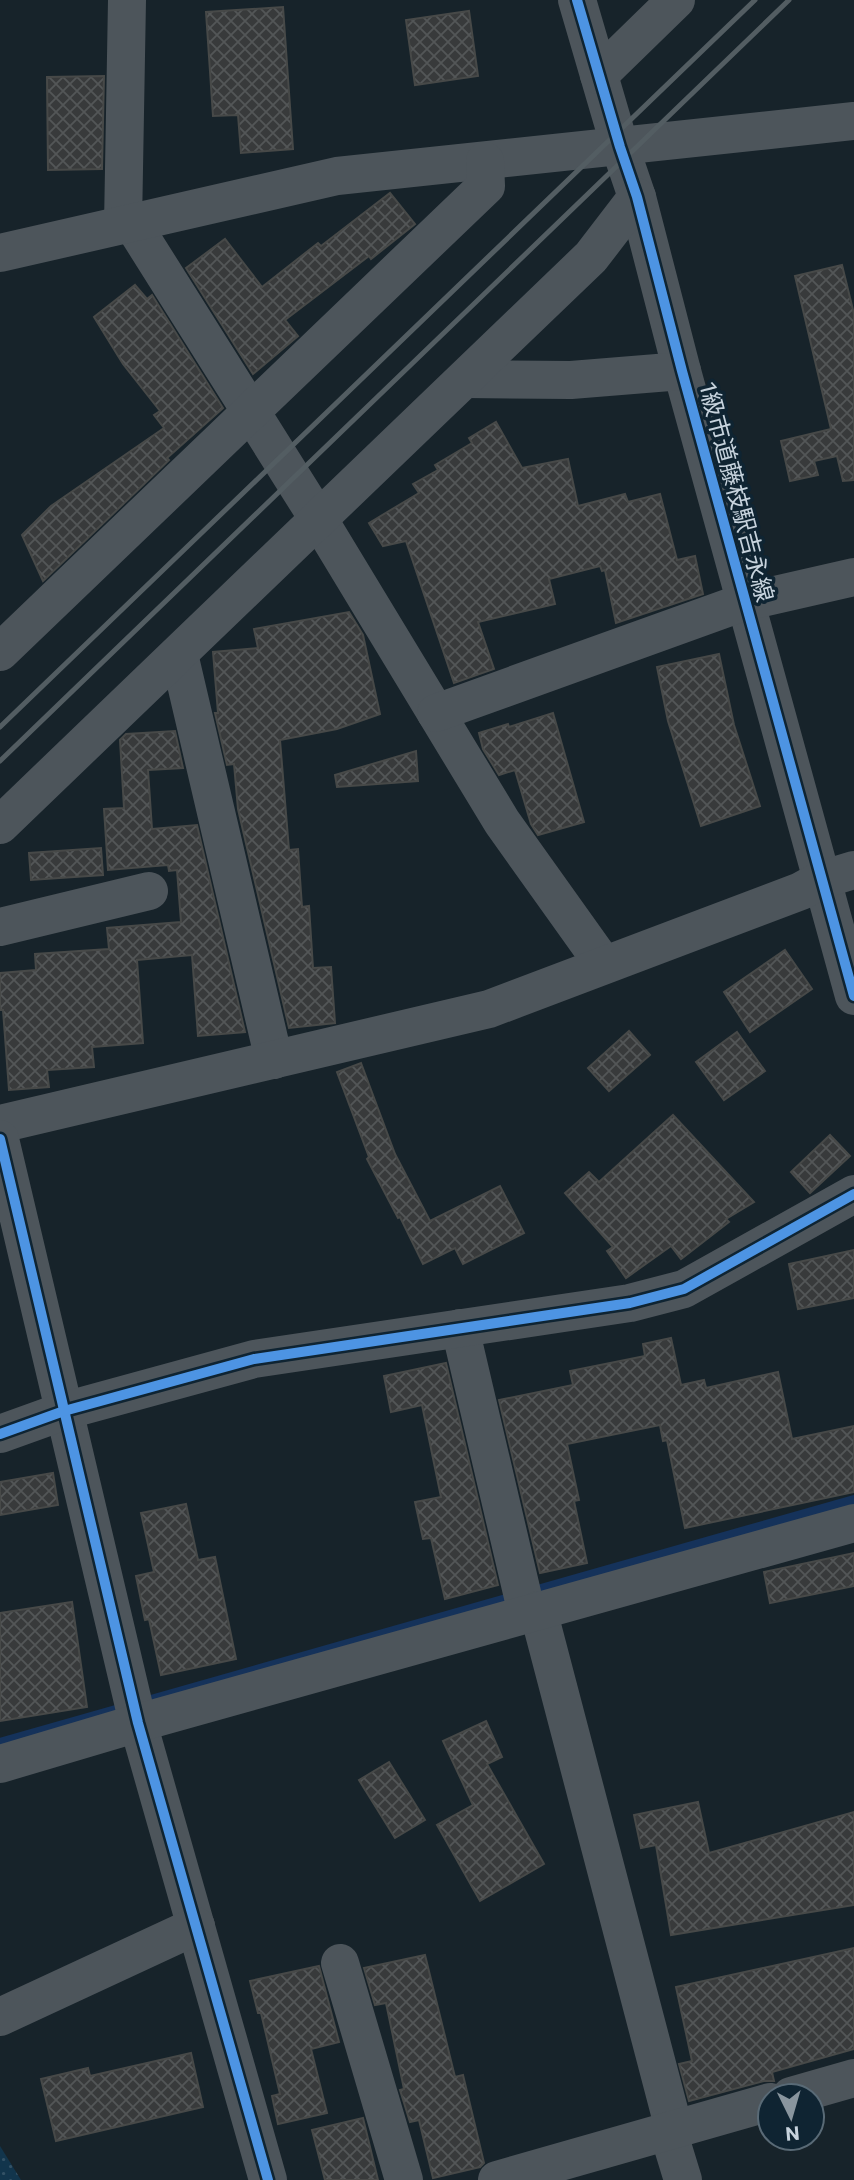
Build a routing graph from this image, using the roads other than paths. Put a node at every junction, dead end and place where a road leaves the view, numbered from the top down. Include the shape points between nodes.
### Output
1 (127, 0) edge
2 (577, 0) edge
3 (676, 0) edge
4 (599, 75) junction
5 (854, 121) edge
6 (620, 147) junction
7 (485, 161) junction
8 (637, 197) junction
9 (128, 224) junction
10 (0, 253) edge
11 (682, 371) junction
12 (466, 379) junction
13 (250, 412) junction
14 (319, 520) junction
15 (854, 577) edge
16 (744, 603) junction
17 (0, 652) edge
18 (179, 654) junction
19 (436, 713) junction
20 (0, 825) edge
21 (837, 875) edge
22 (149, 891) dead end
23 (0, 927) edge
24 (604, 965) junction
25 (854, 996) edge
26 (274, 1060) junction
27 (0, 1124) edge
28 (0, 1139) edge
29 (854, 1194) edge
30 (460, 1328) junction
31 (64, 1410) junction
32 (0, 1434) edge
33 (854, 1523) edge
34 (528, 1601) junction
35 (135, 1708) junction
36 (0, 1764) edge
37 (196, 1926) junction
38 (340, 1963) dead end
39 (0, 2017) edge
40 (854, 2078) edge
41 (826, 2086) edge
42 (756, 2106) edge
43 (671, 2130) junction
44 (268, 2180) edge
45 (404, 2180) edge
46 (497, 2180) edge
47 (683, 2180) edge

1 - 9 street
2 - 4 street, 1級市道藤枝駅吉永線
3 - 4 street
4 - 6 street, 1級市道藤枝駅吉永線
5 - 6 street
6 - 7 street
6 - 8 street, 1級市道藤枝駅吉永線
7 - 9 street via 337,176
7 - 13 street via 486,186
8 - 11 street, 1級市道藤枝駅吉永線
8 - 12 street via 591,257
9 - 10 street
9 - 13 street
11 - 12 street via 571,380
11 - 16 street, 1級市道藤枝駅吉永線
12 - 14 street
13 - 14 street
13 - 17 street
14 - 18 street
14 - 19 street
15 - 16 street
16 - 19 street
16 - 21 street, 1級市道藤枝駅吉永線
18 - 20 street
18 - 26 street
19 - 24 street via 502,822
21 - 24 street
21 - 25 street, 1級市道藤枝駅吉永線
22 - 23 street
24 - 26 street via 489,1009
26 - 27 street
28 - 31 street
29 - 30 street via 684,1289 629,1303
30 - 31 street via 254,1359
30 - 34 street
31 - 32 street
31 - 35 street
33 - 34 street
34 - 35 street
34 - 43 street via 606,1871
35 - 36 street
35 - 37 street
37 - 39 street
37 - 44 street
38 - 45 street
40 - 41 street
42 - 43 street
43 - 46 street
43 - 47 street

